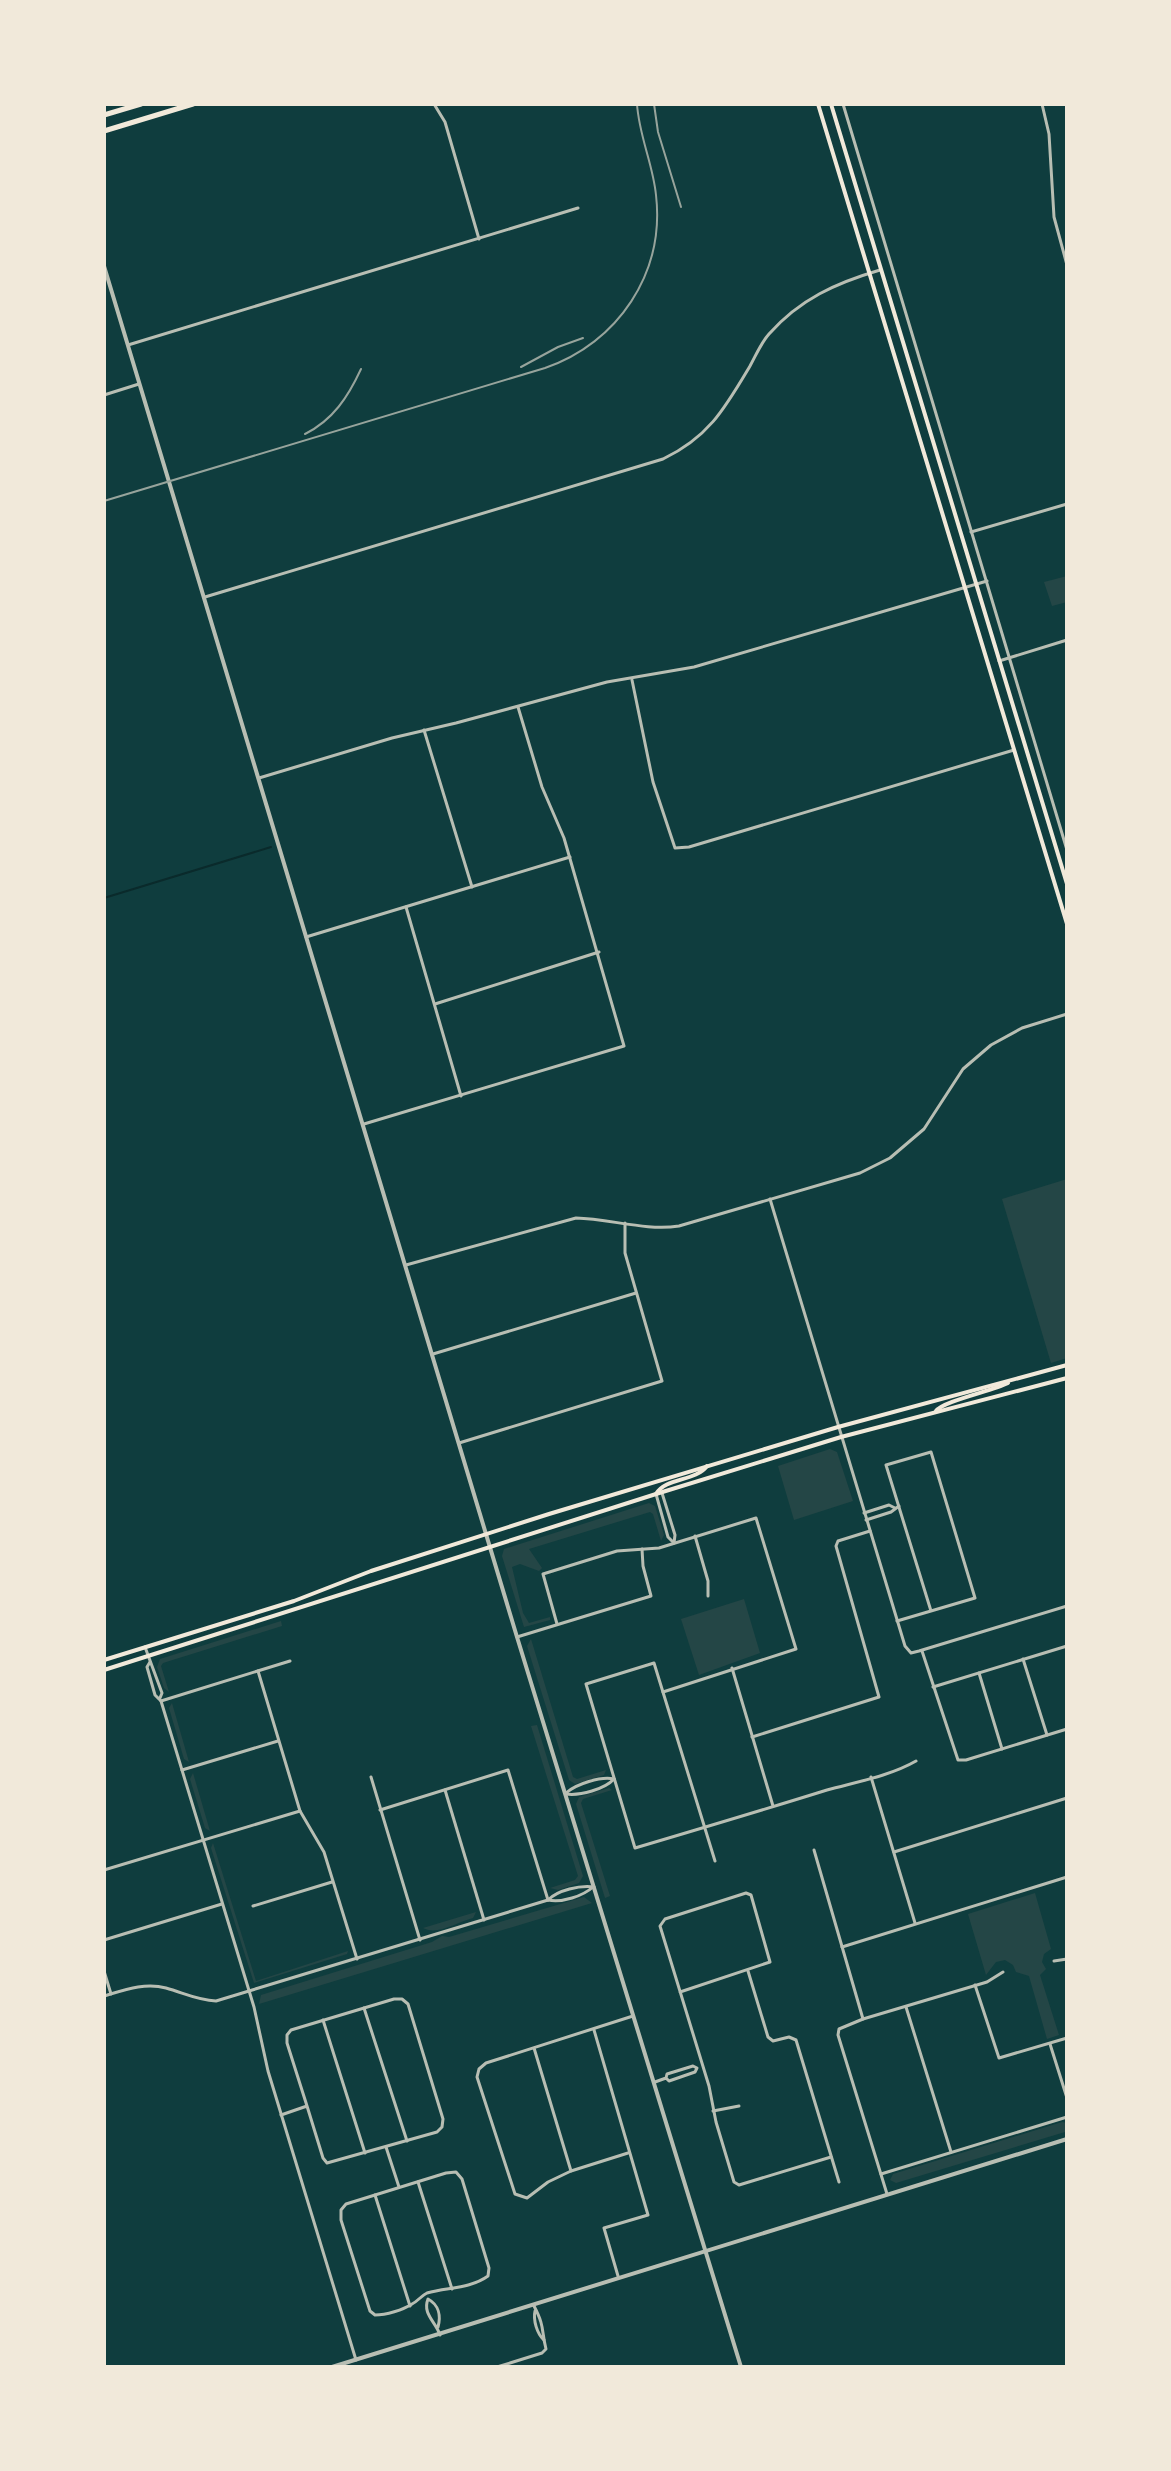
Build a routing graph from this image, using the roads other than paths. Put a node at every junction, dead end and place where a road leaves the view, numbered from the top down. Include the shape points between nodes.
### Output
1 (141, 104) edge
2 (193, 104) edge
3 (434, 104) edge
4 (818, 104) edge
5 (831, 104) edge
6 (843, 104) edge
7 (1042, 104) edge
8 (104, 115) edge
9 (104, 131) edge
10 (578, 208) dead end
11 (479, 239) junction
12 (1067, 265) edge
13 (104, 266) edge
14 (880, 270) junction
15 (868, 274) junction
16 (128, 345) junction
17 (139, 384) junction
18 (104, 395) edge
19 (1067, 504) edge
20 (971, 532) junction
21 (987, 581) junction
22 (975, 585) junction
23 (965, 589) junction
24 (205, 597) junction
25 (1067, 640) edge
26 (1010, 658) junction
27 (999, 661) junction
28 (632, 680) junction
29 (518, 707) junction
30 (424, 730) junction
31 (1014, 750) junction
32 (259, 778) junction
33 (1067, 850) edge
34 (570, 857) junction
35 (1067, 884) edge
36 (472, 887) junction
37 (406, 907) junction
38 (1067, 924) edge
39 (306, 937) junction
40 (599, 952) junction
41 (434, 1004) junction
42 (1067, 1014) edge
43 (461, 1096) junction
44 (364, 1124) junction
45 (770, 1199) junction
46 (625, 1223) junction
47 (406, 1265) junction
48 (636, 1293) junction
49 (431, 1354) junction
50 (1067, 1365) edge
51 (1018, 1378) junction
52 (1067, 1378) edge
53 (936, 1412) junction
54 (838, 1427) junction
55 (841, 1437) junction
56 (458, 1443) junction
57 (707, 1466) junction
58 (659, 1493) junction
59 (884, 1507) junction
60 (897, 1507) junction
61 (864, 1513) junction
62 (886, 1514) junction
63 (866, 1520) junction
64 (870, 1531) junction
65 (486, 1534) junction
66 (695, 1536) junction
67 (674, 1543) junction
68 (490, 1546) junction
69 (642, 1549) junction
70 (708, 1596) dead end
71 (1067, 1606) edge
72 (931, 1611) junction
73 (897, 1621) junction
74 (557, 1624) junction
75 (517, 1637) junction
76 (1067, 1646) edge
77 (145, 1647) junction
78 (922, 1651) junction
79 (149, 1659) junction
80 (1023, 1659) junction
81 (104, 1660) edge
82 (290, 1661) dead end
83 (732, 1668) junction
84 (104, 1670) edge
85 (258, 1671) junction
86 (979, 1673) junction
87 (933, 1687) junction
88 (663, 1692) junction
89 (161, 1700) junction
90 (1067, 1729) edge
91 (1047, 1735) junction
92 (752, 1737) junction
93 (279, 1741) junction
94 (1002, 1749) junction
95 (916, 1761) dead end
96 (182, 1770) junction
97 (371, 1777) dead end
98 (871, 1777) junction
99 (614, 1779) junction
100 (445, 1790) junction
101 (566, 1794) junction
102 (1067, 1798) edge
103 (773, 1807) junction
104 (380, 1810) junction
105 (300, 1811) junction
106 (705, 1827) junction
107 (203, 1840) junction
108 (814, 1850) dead end
109 (894, 1852) junction
110 (715, 1861) dead end
111 (104, 1870) edge
112 (1067, 1877) edge
113 (332, 1882) junction
114 (594, 1887) junction
115 (548, 1900) junction
116 (222, 1904) junction
117 (253, 1906) dead end
118 (484, 1920) junction
119 (916, 1923) junction
120 (104, 1940) edge
121 (420, 1940) junction
122 (842, 1947) junction
123 (357, 1959) junction
124 (1067, 1959) edge
125 (1054, 1961) dead end
126 (104, 1971) edge
127 (748, 1971) junction
128 (1003, 1972) dead end
129 (975, 1985) junction
130 (249, 1992) junction
131 (680, 1992) junction
132 (111, 1994) junction
133 (104, 1996) edge
134 (906, 2006) junction
135 (364, 2008) junction
136 (633, 2016) junction
137 (863, 2019) junction
138 (323, 2020) junction
139 (594, 2030) junction
140 (1067, 2038) edge
141 (1050, 2044) junction
142 (534, 2048) junction
143 (703, 2066) junction
144 (653, 2082) junction
145 (1067, 2098) edge
146 (307, 2106) junction
147 (739, 2106) dead end
148 (713, 2111) junction
149 (281, 2115) junction
150 (1067, 2117) edge
151 (1067, 2139) edge
152 (407, 2141) junction
153 (386, 2147) junction
154 (629, 2152) junction
155 (951, 2152) junction
156 (365, 2153) junction
157 (831, 2157) junction
158 (571, 2171) junction
159 (881, 2174) junction
160 (418, 2182) junction
161 (839, 2182) dead end
162 (399, 2187) junction
163 (887, 2194) junction
164 (375, 2195) junction
165 (705, 2249) junction
166 (618, 2276) junction
167 (452, 2289) junction
168 (428, 2296) junction
169 (410, 2306) junction
170 (437, 2308) junction
171 (534, 2308) junction
172 (428, 2311) junction
173 (438, 2327) junction
174 (440, 2335) junction
175 (356, 2360) junction
176 (332, 2367) edge
177 (497, 2367) edge
178 (741, 2367) edge

1 - 8 main road
2 - 9 main road
3 - 11 street via 445,122
4 - 15 main road
5 - 14 main road
6 - 20 street
7 - 12 street via 1054,217
10 - 11 street
11 - 16 street
13 - 16 street
14 - 15 street
14 - 22 main road
15 - 23 main road
15 - 24 street via 798,305 767,336 708,430 663,459
16 - 17 street
17 - 18 street
17 - 24 street
19 - 20 street
20 - 21 street
21 - 22 street
21 - 26 street
22 - 23 street
22 - 27 main road
23 - 28 street
23 - 31 main road
24 - 32 street
25 - 26 street
26 - 27 street
26 - 33 street
27 - 35 main road
28 - 29 street
28 - 31 street via 653,782 675,848
29 - 30 street
29 - 34 street
30 - 32 street
30 - 36 street
31 - 38 main road
32 - 39 street
34 - 36 street
34 - 40 street
36 - 37 street
37 - 39 street
37 - 41 street
39 - 44 street
40 - 41 street
40 - 43 street via 624,1046
41 - 43 street
42 - 45 street via 1022,1028 991,1045 963,1069 924,1129 890,1158 860,1173
43 - 44 street
44 - 47 street
45 - 46 street via 679,1226
45 - 54 street
46 - 47 street via 576,1218
46 - 48 street via 625,1253
47 - 49 street
48 - 49 street
48 - 56 street via 662,1381
49 - 56 street
50 - 51 main road
51 - 53 main road via 944,1403
51 - 54 main road
52 - 53 main road
53 - 55 main road
54 - 55 street
54 - 57 main road
55 - 58 main road
55 - 61 street
56 - 65 street
57 - 58 main road via 702,1474 661,1487
57 - 65 main road
58 - 67 street via 668,1537
58 - 68 main road
59 - 60 street
59 - 61 street
59 - 62 street
60 - 62 street
60 - 72 street
60 - 72 street via 886,1465 931,1452 975,1598
61 - 63 street
62 - 63 street
63 - 64 street
64 - 73 street
64 - 92 street via 836,1543 879,1697
65 - 68 street
65 - 77 main road
66 - 67 street
66 - 70 street
66 - 83 street via 756,1518 796,1649
67 - 69 street
68 - 75 street
68 - 79 main road
69 - 74 street via 651,1596
69 - 74 street via 617,1551 543,1574
71 - 78 street
72 - 73 street
73 - 78 street via 905,1646 911,1653
74 - 75 street
75 - 101 street
76 - 80 street
77 - 79 street
77 - 81 main road
78 - 87 street
79 - 84 main road
79 - 89 street via 155,1695
80 - 86 street
80 - 91 street
82 - 85 street
83 - 88 street
83 - 92 street
85 - 89 street
85 - 93 street
86 - 87 street
86 - 94 street
87 - 94 street via 960,1760
88 - 99 street via 654,1663 586,1684
88 - 106 street
89 - 96 street
90 - 91 street
91 - 94 street
92 - 103 street
93 - 96 street
93 - 105 street
95 - 98 street
96 - 107 street
97 - 104 street
98 - 103 street
98 - 109 street
99 - 101 street via 571,1788
99 - 106 street via 635,1848
100 - 104 street
100 - 115 street via 508,1770
100 - 118 street
101 - 114 street
102 - 109 street
103 - 106 street
104 - 121 street
105 - 107 street
105 - 113 street via 320,1842
106 - 110 street
107 - 111 street
107 - 116 street
108 - 122 street
109 - 119 street
112 - 119 street
113 - 117 street
113 - 123 street
114 - 115 street
114 - 136 street
115 - 118 street
116 - 120 street
116 - 130 street
118 - 121 street
119 - 122 street
121 - 123 street
122 - 137 street
123 - 130 street
124 - 125 street
126 - 132 street
127 - 131 street
127 - 131 street via 770,1962 749,1894 661,1922
127 - 157 street via 768,2037 796,2040
128 - 129 street
129 - 134 street
129 - 141 street via 999,2058
130 - 132 street via 216,2001 165,1987
130 - 149 street
131 - 143 street
132 - 133 street
134 - 137 street
134 - 155 street
135 - 138 street
135 - 152 street
135 - 152 street via 394,1999 408,2004 443,2119 437,2132
136 - 139 street
136 - 144 street
137 - 159 street via 839,2029 838,2035
138 - 146 street via 287,2035
138 - 156 street
139 - 142 street
139 - 154 street
140 - 141 street
141 - 145 street
142 - 158 street
142 - 158 street via 486,2063 477,2077 515,2194 527,2198
143 - 144 street
143 - 148 street
144 - 165 street
146 - 149 street
146 - 156 street via 327,2163
147 - 148 street
148 - 157 street via 739,2185
149 - 175 street
150 - 155 street
151 - 163 street
152 - 153 street
153 - 156 street
153 - 162 street
154 - 158 street
154 - 166 street via 648,2215 604,2228
155 - 159 street
157 - 161 street
159 - 163 street
160 - 162 street
160 - 167 street
160 - 167 street via 456,2172 462,2179 489,2268 481,2281
162 - 164 street
163 - 165 street
164 - 169 street
164 - 169 street via 346,2204 341,2220 370,2311 375,2315
165 - 166 street
165 - 178 street
166 - 171 street
167 - 168 street
168 - 169 street
168 - 170 street
168 - 172 street
170 - 172 street
170 - 173 street
171 - 174 street
171 - 177 street via 546,2334 546,2349
172 - 173 street
173 - 174 street
174 - 175 street
175 - 176 street

